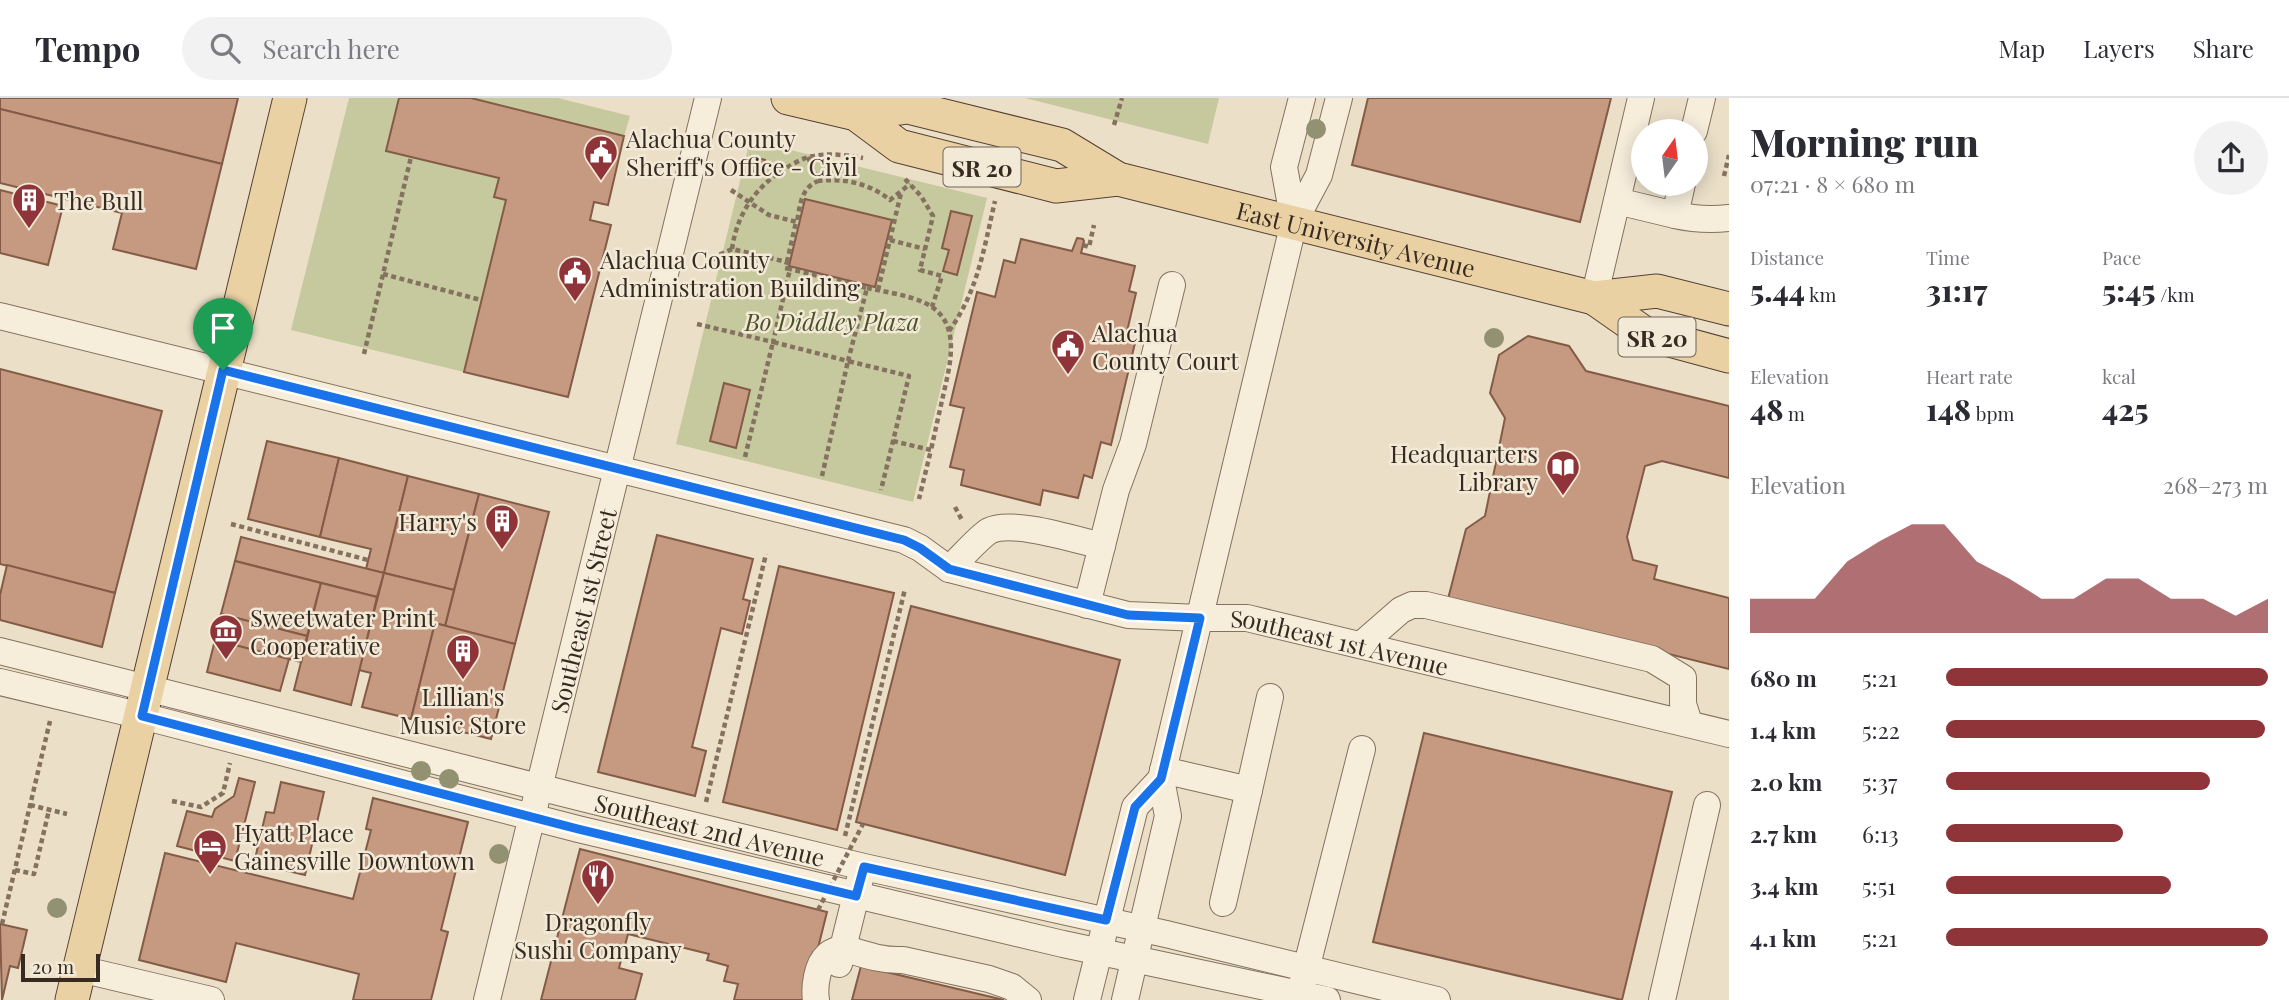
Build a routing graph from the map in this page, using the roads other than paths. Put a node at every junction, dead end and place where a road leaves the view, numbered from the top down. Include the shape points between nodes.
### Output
1 (290, 98) edge
2 (708, 98) edge
3 (788, 98) edge
4 (1301, 98) edge
5 (1339, 98) edge
6 (1641, 98) edge
7 (1702, 98) edge
8 (1697, 119) edge
9 (1679, 196) edge
10 (1617, 201) junction
11 (1675, 215) junction
12 (1729, 218) edge
13 (1294, 222) junction
14 (1172, 285) dead end
15 (1594, 298) junction
16 (1729, 309) edge
17 (0, 316) edge
18 (1729, 356) edge
19 (223, 370) junction
20 (617, 469) junction
21 (1102, 546) junction
22 (949, 569) junction
23 (1087, 605) junction
24 (1200, 618) junction
25 (1362, 644) junction
26 (0, 651) edge
27 (0, 682) edge
28 (1270, 697) dead end
29 (145, 702) junction
30 (1689, 723) junction
31 (1729, 734) edge
32 (1362, 749) dead end
33 (1162, 775) junction
34 (539, 787) junction
35 (1249, 790) junction
36 (1707, 804) dead end
37 (532, 817) junction
38 (864, 867) junction
39 (856, 896) junction
40 (1223, 903) dead end
41 (1106, 920) junction
42 (1141, 928) junction
43 (843, 948) junction
44 (1099, 951) junction
45 (1134, 959) junction
46 (1307, 967) junction
47 (76, 984) edge
48 (1300, 993) junction
49 (1427, 999) edge
50 (211, 1000) edge
51 (488, 1000) edge
52 (816, 1000) edge
53 (829, 1000) edge
54 (1028, 1000) edge
55 (1087, 1000) edge
56 (1125, 1000) edge
57 (1327, 1000) edge
58 (1662, 1000) edge

1 - 19 main road
2 - 20 street, Southeast 1st Street
3 - 13 main road, East University Avenue / SR 20 via 856,114 899,146 1056,186 1118,179
4 - 13 street via 1284,167
5 - 13 street via 1319,175
6 - 10 street
7 - 8 street
9 - 11 street
10 - 11 street
10 - 15 street
11 - 12 street
13 - 15 main road, East University Avenue / SR 20
13 - 24 street
14 - 21 street via 1133,444
15 - 16 main road, East University Avenue / SR 20 via 1657,291
15 - 18 main road, East University Avenue / SR 20 via 1644,333
17 - 19 street, Southeast 1st Avenue
19 - 20 street, Southeast 1st Avenue
19 - 29 main road
20 - 22 street, Southeast 1st Avenue via 904,540
20 - 34 street, Southeast 1st Street
21 - 22 street via 1005,527 989,531
21 - 23 street
22 - 23 street, Southeast 1st Avenue
23 - 24 street, Southeast 1st Avenue via 1128,615
24 - 25 street, Southeast 1st Avenue via 1247,618
24 - 33 street
25 - 30 street, Southeast 1st Avenue
25 - 30 street via 1412,604 1602,646 1653,659 1683,678
26 - 29 street
27 - 29 street
28 - 35 street
29 - 34 street, Southeast 2nd Avenue
29 - 37 street
29 - 47 main road
30 - 31 street, Southeast 1st Avenue
32 - 46 street
33 - 35 street
33 - 41 street via 1135,807
33 - 42 street via 1168,816
34 - 37 street, Southeast 1st Street
34 - 38 street, Southeast 2nd Avenue
35 - 40 street
36 - 58 street
37 - 39 street
37 - 51 street, Southeast 1st Street
38 - 39 street
38 - 41 street, Southeast 2nd Avenue
39 - 43 street
39 - 44 street
41 - 42 street, Southeast 2nd Avenue
41 - 44 street
42 - 45 street
42 - 46 street, Southeast 2nd Avenue
43 - 52 street via 826,956 820,967
43 - 53 street
43 - 54 street via 873,958 989,979 1012,987
44 - 45 street
44 - 55 street
45 - 48 street
45 - 56 street
46 - 48 street
46 - 49 street, Southeast 2nd Avenue
47 - 50 street
48 - 57 street

